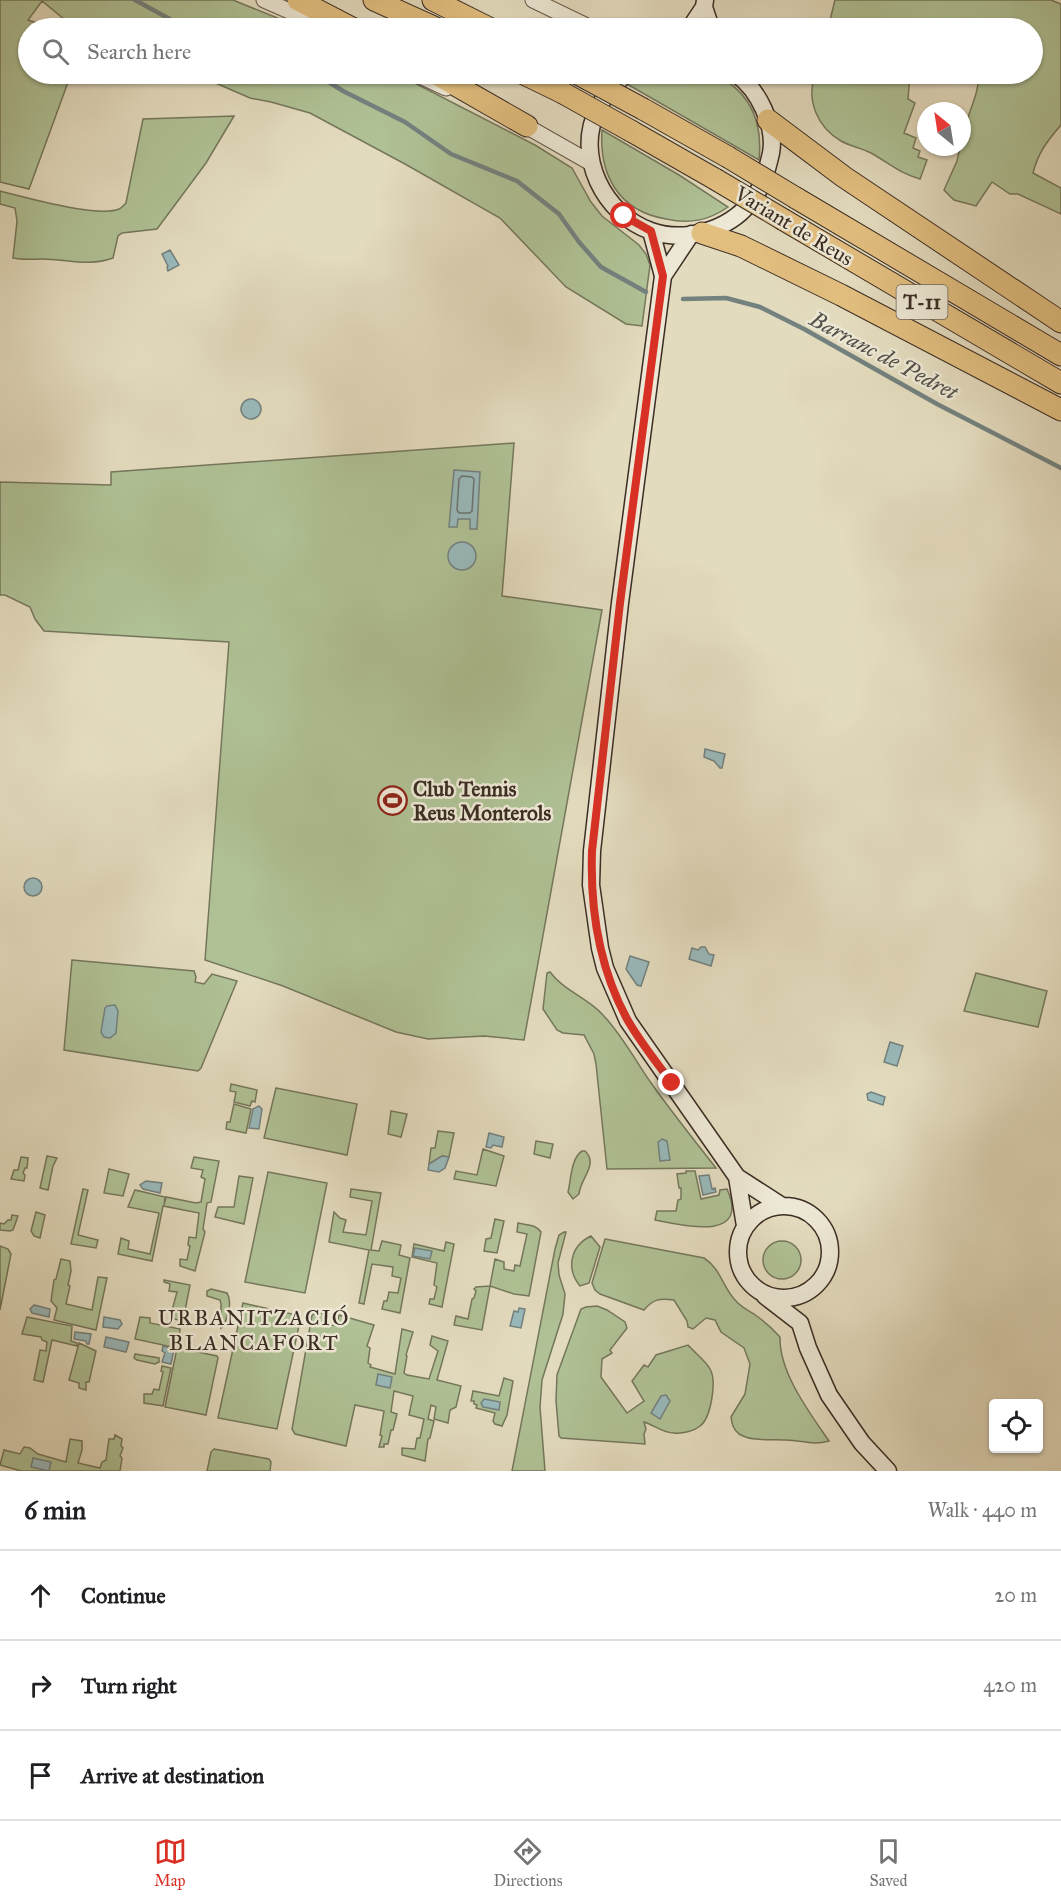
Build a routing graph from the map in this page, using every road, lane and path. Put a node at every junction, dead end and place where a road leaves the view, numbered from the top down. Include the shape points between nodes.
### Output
1 (264, 0) edge
2 (298, 0) edge
3 (374, 0) edge
4 (433, 0) edge
5 (533, 0) edge
6 (705, 3) edge
7 (305, 18) edge
8 (333, 18) edge
9 (414, 18) edge
10 (469, 18) edge
11 (570, 18) edge
12 (696, 18) edge
13 (709, 18) edge
14 (437, 84) edge
15 (454, 84) edge
16 (545, 84) edge
17 (597, 84) edge
18 (615, 84) edge
19 (747, 84) edge
20 (768, 120) junction
21 (527, 126) junction
22 (591, 163) junction
23 (651, 231) junction
24 (696, 234) junction
25 (663, 276) junction
26 (1061, 322) edge
27 (1061, 355) edge
28 (1061, 383) edge
29 (1061, 410) edge
30 (737, 1177) junction
31 (782, 1206) junction
32 (745, 1226) junction
33 (808, 1292) junction
34 (762, 1294) junction
35 (800, 1323) junction
36 (888, 1471) edge

1 - 7 street
2 - 8 highway
3 - 9 highway
4 - 10 highway
5 - 11 street
6 - 12 main road
6 - 13 main road
14 - 21 street
15 - 21 highway
16 - 28 highway, Variant de Reus / T-11, bridge via 715,179
17 - 27 highway, Variant de Reus / T-11, bridge
18 - 22 main road via 597,111 590,136
19 - 20 main road
20 - 24 main road via 771,149 765,178 750,203 729,222
20 - 26 highway via 844,177
21 - 22 street
22 - 23 main road via 603,192 624,216
23 - 24 main road via 676,236
23 - 25 main road
24 - 25 main road
24 - 29 highway via 741,246
25 - 30 main road via 620,603 592,851 592,894 605,968 628,1021
30 - 31 main road
30 - 32 main road
31 - 32 main road via 768,1208
31 - 33 main road via 810,1214 828,1237 828,1267
32 - 34 main road via 737,1256 741,1271
33 - 34 main road via 778,1299
33 - 35 main road
34 - 35 main road
35 - 36 main road via 829,1395 862,1443

